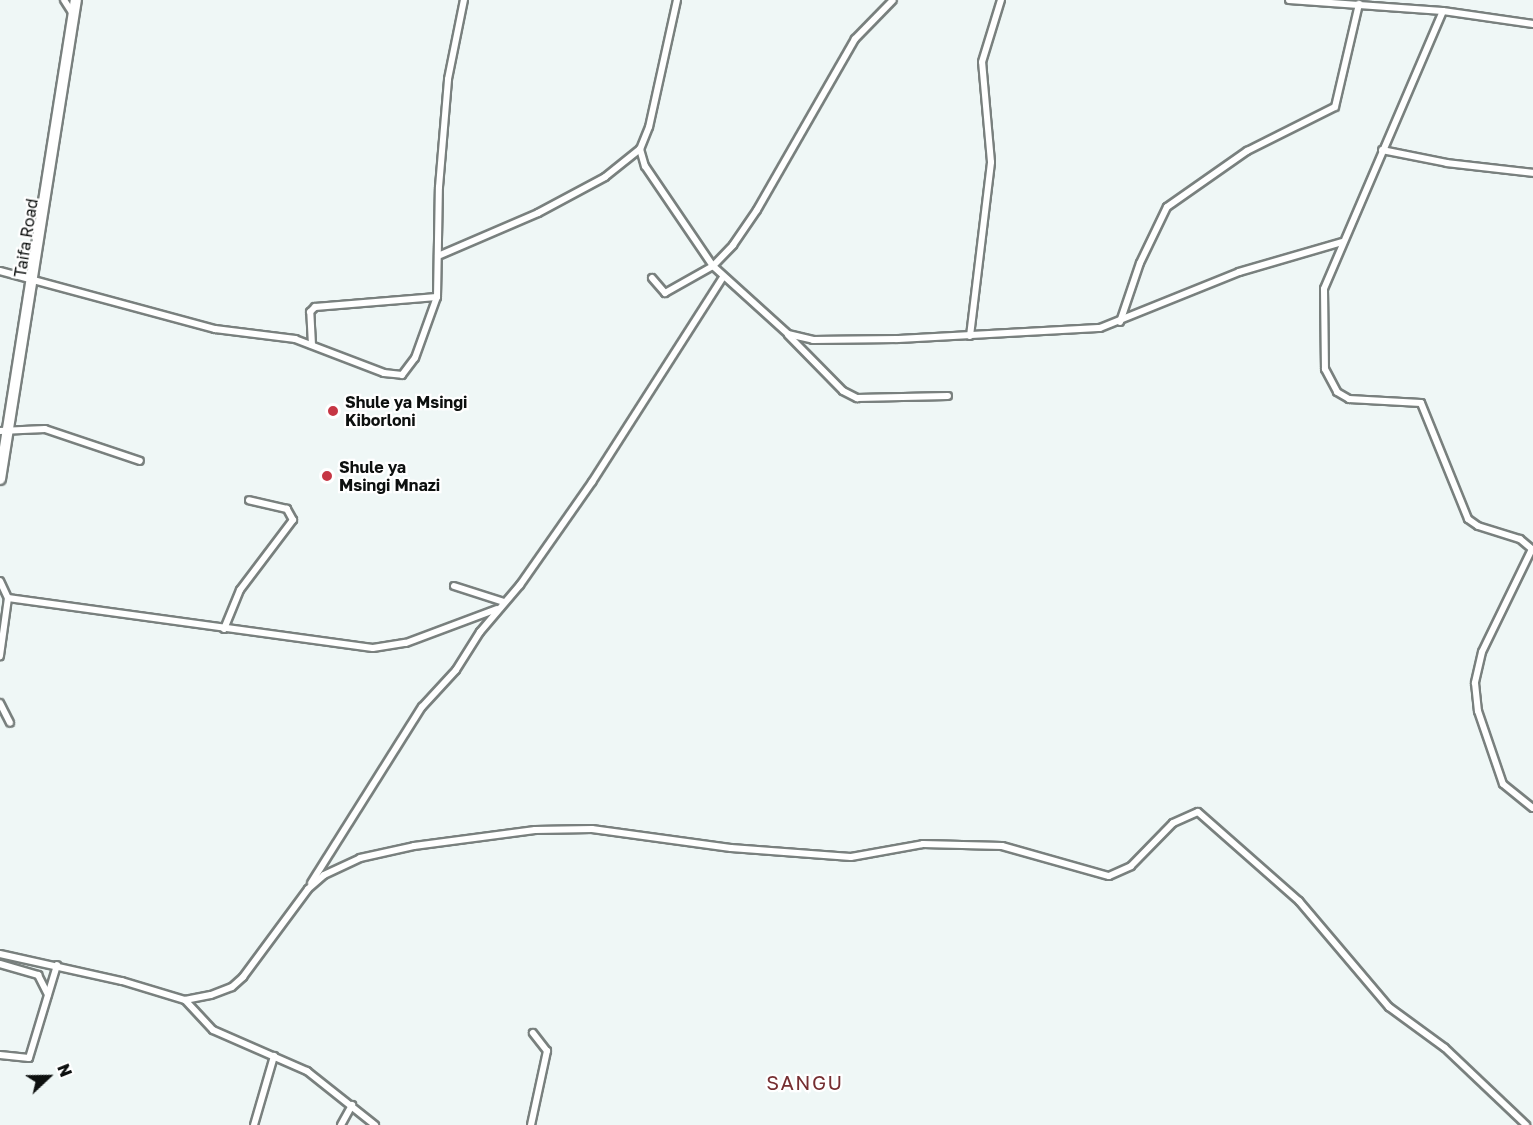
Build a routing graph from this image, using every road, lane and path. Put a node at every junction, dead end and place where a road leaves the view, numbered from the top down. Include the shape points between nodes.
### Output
1 (64, 0) edge
2 (76, 0) edge
3 (464, 0) edge
4 (677, 0) edge
5 (893, 0) edge
6 (1001, 0) edge
7 (1289, 0) edge
8 (1359, 4) junction
9 (1443, 11) junction
10 (74, 15) junction
11 (1533, 24) edge
12 (640, 149) junction
13 (1382, 150) junction
14 (1533, 173) edge
15 (1342, 242) junction
16 (438, 256) junction
17 (713, 266) junction
18 (0, 271) edge
19 (723, 277) junction
20 (652, 278) dead end
21 (35, 281) junction
22 (437, 297) junction
23 (1120, 322) junction
24 (788, 334) junction
25 (970, 336) junction
26 (312, 345) junction
27 (948, 396) dead end
28 (4, 430) edge
29 (140, 461) dead end
30 (0, 479) edge
31 (249, 500) dead end
32 (1532, 549) edge
33 (0, 581) edge
34 (454, 586) dead end
35 (8, 598) junction
36 (504, 602) junction
37 (498, 609) junction
38 (224, 629) junction
39 (0, 656) edge
40 (0, 703) edge
41 (10, 723) dead end
42 (1533, 808) edge
43 (308, 889) junction
44 (0, 954) edge
45 (0, 964) edge
46 (57, 966) junction
47 (49, 995) junction
48 (185, 1000) junction
49 (533, 1033) dead end
50 (0, 1055) edge
51 (274, 1056) junction
52 (352, 1105) junction
53 (254, 1125) edge
54 (341, 1125) edge
55 (375, 1125) edge
56 (531, 1125) edge
57 (1526, 1125) edge

1 - 10 street
2 - 10 highway, Taifa Road
3 - 16 street via 448,79
4 - 12 street via 649,128
5 - 17 street via 855,39 757,210
6 - 25 street via 981,62 991,162
7 - 8 street
8 - 9 street
8 - 23 street via 1335,107 1247,151 1167,207 1140,263
9 - 11 street
9 - 13 street via 1400,117
10 - 21 highway, Taifa Road
12 - 16 street via 605,177 538,213
12 - 17 street via 659,189
13 - 14 street via 1447,163
13 - 15 street
15 - 23 street via 1179,294
15 - 32 street via 1324,289 1323,350 1330,383 1349,399 1421,403 1468,519 1520,539
16 - 22 street
17 - 19 street
17 - 20 street via 665,293
18 - 21 street
19 - 24 street
19 - 36 street via 592,482
21 - 26 street via 206,327 295,339
21 - 28 highway, Taifa Road
22 - 26 street via 315,306 310,312
22 - 26 street via 415,357 402,375 384,374
23 - 25 street via 1100,328
24 - 25 street via 813,340
24 - 27 street via 843,391 857,398
28 - 29 street via 45,429
28 - 30 highway, Taifa Road
31 - 38 street via 287,509 293,520 240,590
32 - 42 street via 1482,652 1475,684 1478,711 1503,784
33 - 35 street
34 - 36 street
35 - 38 street
35 - 39 street
36 - 37 street
37 - 38 street via 406,643 373,648 302,635
37 - 43 street via 456,670 422,707
40 - 41 street
43 - 48 street via 232,987
43 - 57 street via 324,875 360,858 492,834 592,829 731,849 851,857 923,844 1002,846 1091,873 1116,875 1173,823 1198,812 1299,901 1389,1007 1445,1048
44 - 46 street
45 - 47 street via 38,975
46 - 47 street
46 - 48 street
47 - 50 street via 29,1058
48 - 51 street via 213,1030
49 - 56 street via 547,1051
51 - 52 street via 315,1076
51 - 53 street
52 - 54 street
52 - 55 street

